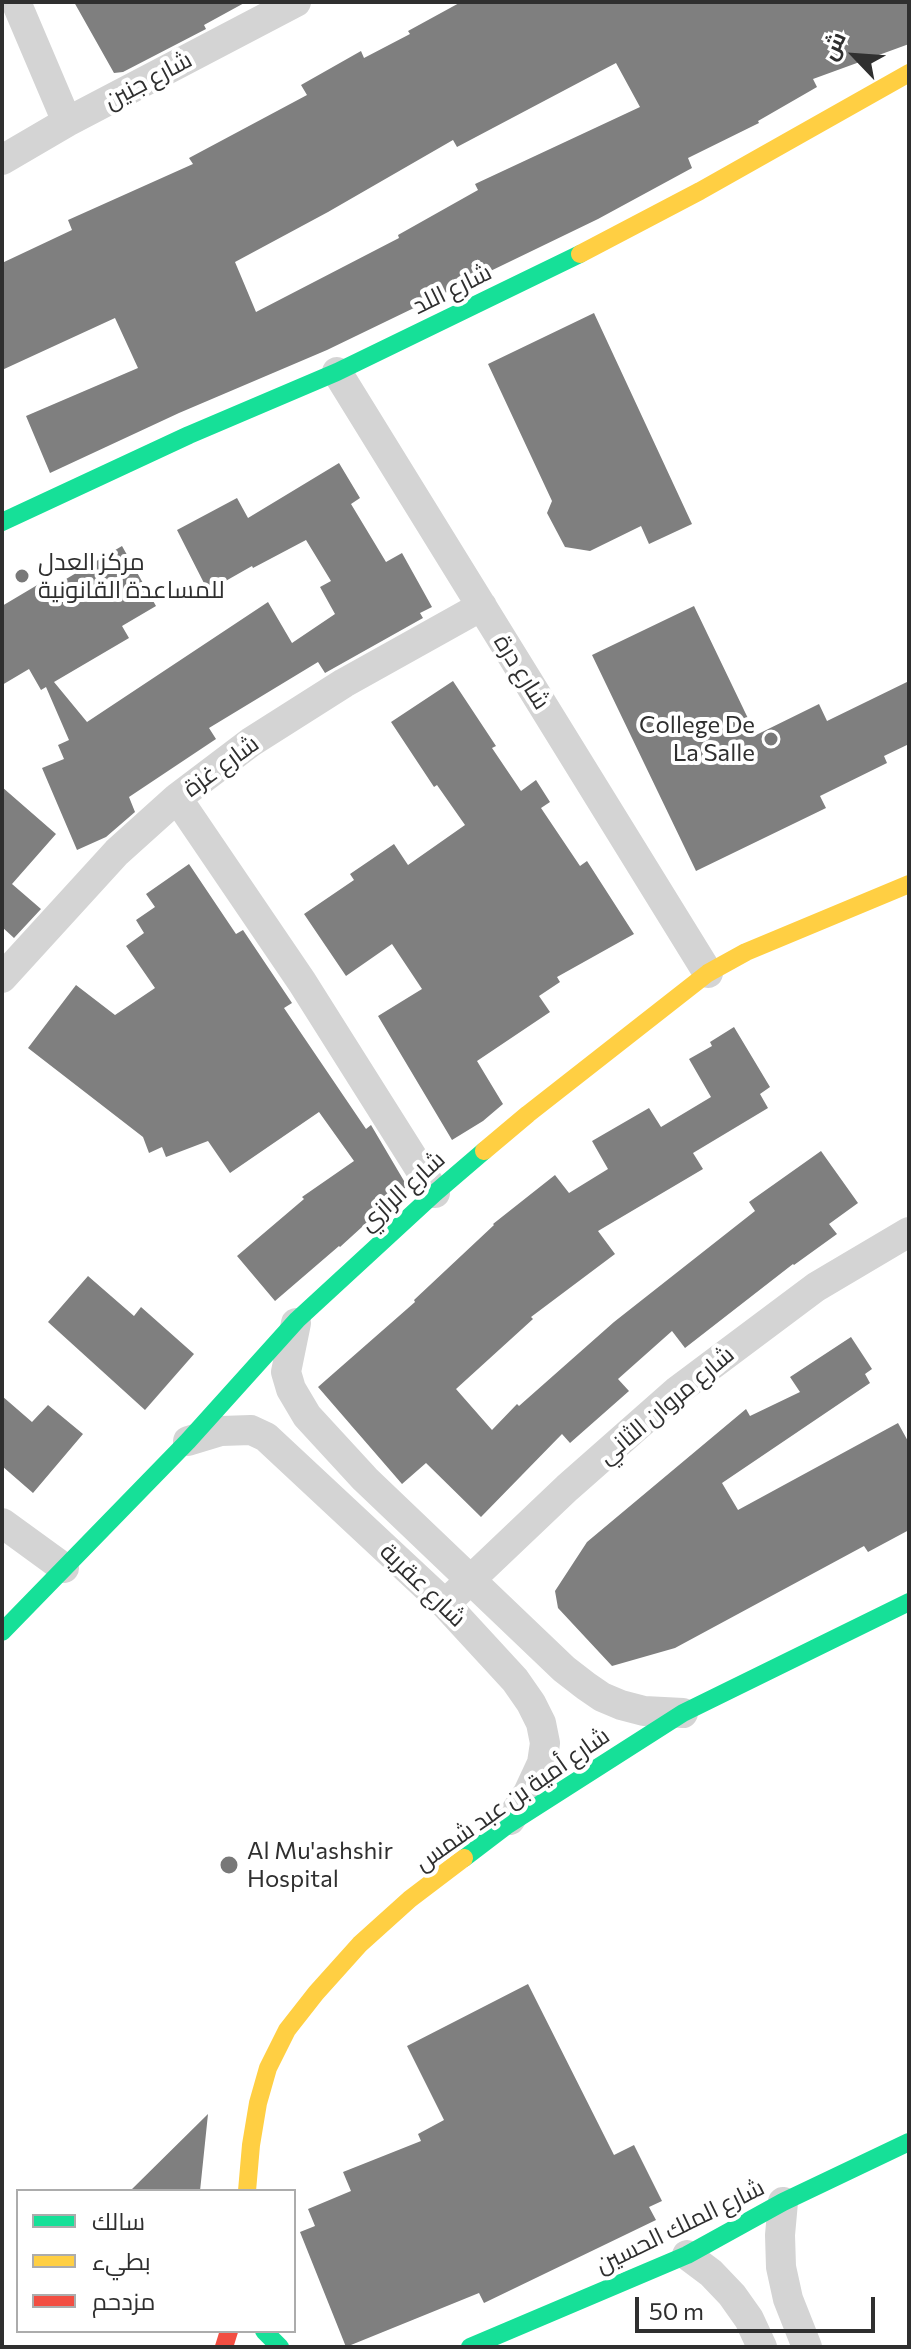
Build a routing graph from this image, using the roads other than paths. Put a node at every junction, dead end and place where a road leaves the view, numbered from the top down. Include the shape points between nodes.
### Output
1 (16, 2) edge
2 (296, 2) edge
3 (909, 73) edge
4 (67, 122) junction
5 (2, 160) edge
6 (337, 372) junction
7 (2, 522) edge
8 (482, 606) junction
9 (177, 798) junction
10 (909, 884) edge
11 (708, 973) junction
12 (2, 978) edge
13 (435, 1193) junction
14 (909, 1232) edge
15 (297, 1320) junction
16 (188, 1441) junction
17 (2, 1523) edge
18 (64, 1568) junction
19 (471, 1579) junction
20 (909, 1602) edge
21 (445, 1604) junction
22 (2, 1632) edge
23 (683, 1713) junction
24 (506, 1826) junction
25 (909, 2142) edge
26 (247, 2189) edge
27 (783, 2202) junction
28 (687, 2255) junction
29 (470, 2347) edge
30 (762, 2347) edge
31 (807, 2347) edge

1 - 4 street
2 - 4 street, شارع جنين
3 - 6 street, شارع اللد via 609,240
4 - 5 street, شارع جنين
6 - 7 street, شارع اللد
6 - 8 street, شارع درة
8 - 9 street, شارع غزة via 344,683 251,742
8 - 11 street, شارع درة
9 - 12 street, شارع غزة via 117,852
9 - 13 street via 302,982
10 - 11 street, شارع الرازي
11 - 13 street, شارع الرازي
13 - 15 street, شارع الرازي
14 - 19 street, شارع مروان الثاني via 816,1287 677,1391
15 - 16 street, شارع الرازي
15 - 19 street, شارع عقربة via 286,1372 307,1416
16 - 18 street, شارع الرازي
16 - 21 street, شارع عقربة via 221,1431 251,1430 266,1437
17 - 18 street
18 - 22 street, شارع الرازي
19 - 21 street, شارع مروان الثاني
19 - 23 street, شارع عقربة via 564,1669 602,1697 644,1711
20 - 23 street, شارع أمية بن عبد شمس
21 - 24 street, شارع عقربة via 515,1680 541,1723 542,1763
23 - 24 street, شارع أمية بن عبد شمس
24 - 26 street, شارع أمية بن عبد شمس via 360,1944 287,2030 258,2103
25 - 27 street, شارع الملك الحسين
27 - 28 street, شارع الملك الحسين
27 - 31 street via 781,2267
28 - 29 street, شارع الملك الحسين
28 - 30 street via 732,2295

